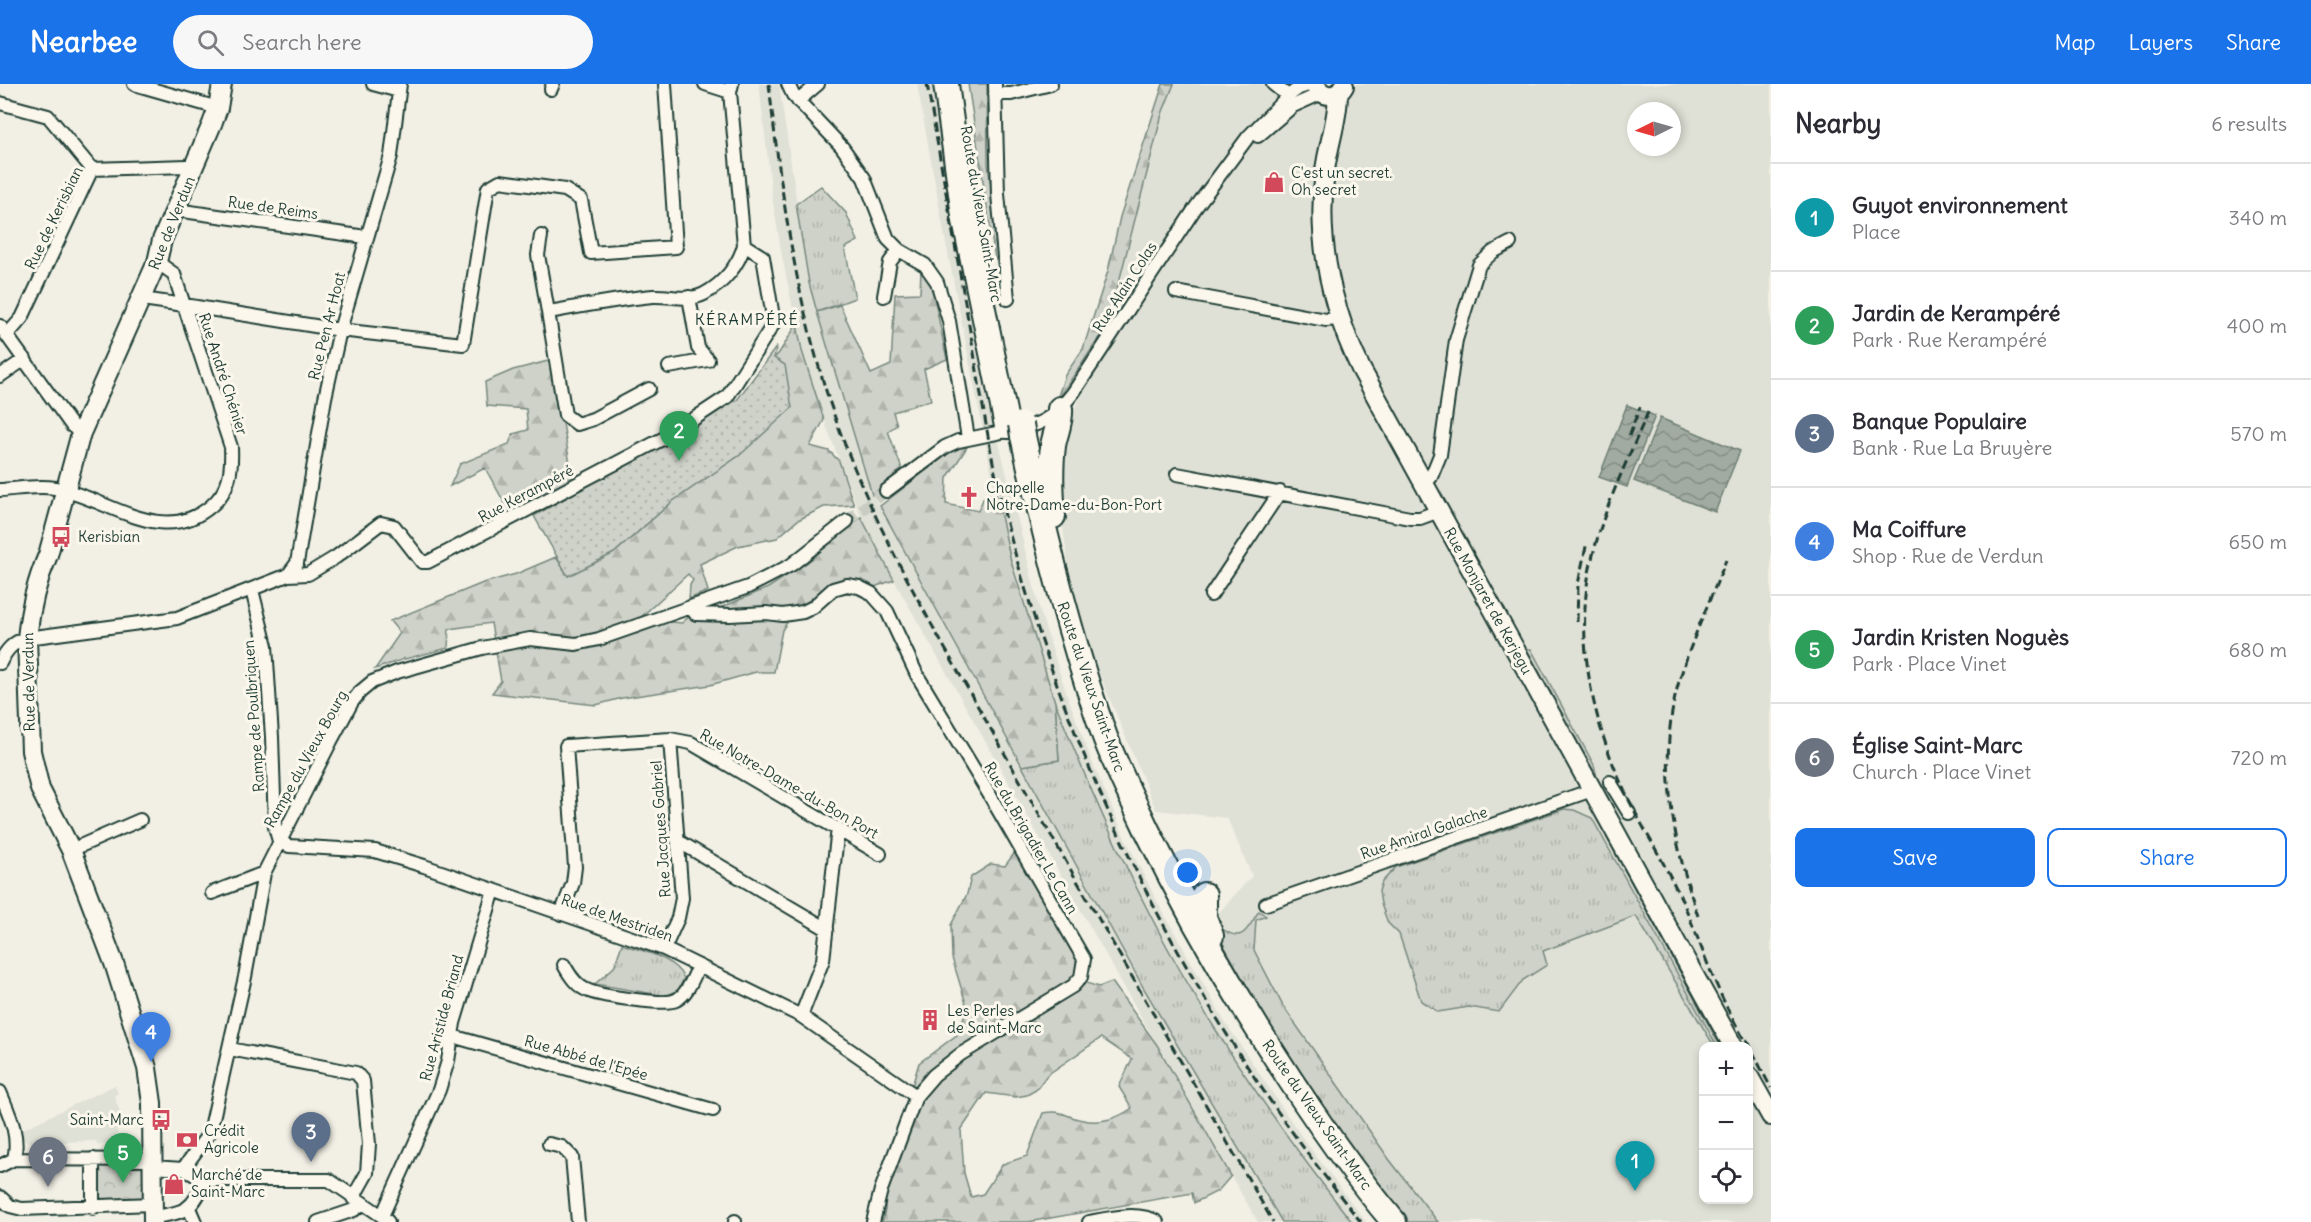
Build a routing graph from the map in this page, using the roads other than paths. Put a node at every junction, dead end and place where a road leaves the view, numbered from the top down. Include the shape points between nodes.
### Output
1 (134, 84) edge
2 (222, 84) edge
3 (374, 84) edge
4 (665, 84) edge
5 (705, 84) edge
6 (788, 84) edge
7 (818, 84) edge
8 (946, 84) edge
9 (960, 84) edge
10 (1051, 84) edge
11 (1273, 84) edge
12 (400, 88) edge
13 (731, 88) edge
14 (995, 89) edge
15 (1326, 89) edge
16 (1288, 96) junction
17 (798, 101) junction
18 (0, 104) edge
19 (218, 108) junction
20 (1237, 155) junction
21 (194, 168) junction
22 (92, 169) junction
23 (176, 210) junction
24 (541, 236) dead end
25 (366, 237) junction
26 (1510, 243) dead end
27 (744, 245) junction
28 (899, 250) junction
29 (157, 262) junction
30 (1176, 292) dead end
31 (884, 296) dead end
32 (689, 297) junction
33 (141, 299) junction
34 (1008, 299) dead end
35 (184, 305) junction
36 (548, 312) junction
37 (1340, 319) junction
38 (4, 330) edge
39 (340, 330) junction
40 (25, 359) junction
41 (669, 367) dead end
42 (0, 376) edge
43 (649, 388) dead end
44 (1060, 409) junction
45 (1018, 430) junction
46 (81, 433) junction
47 (968, 438) junction
48 (1177, 474) dead end
49 (1424, 484) junction
50 (0, 490) edge
51 (65, 491) junction
52 (886, 491) tunnel mouth
53 (1280, 492) junction
54 (1438, 511) junction
55 (847, 521) tunnel mouth
56 (288, 575) junction
57 (252, 590) junction
58 (1211, 595) dead end
59 (690, 607) junction
60 (27, 638) junction
61 (0, 663) edge
62 (1087, 685) junction
63 (670, 739) junction
64 (1610, 782) dead end
65 (1592, 790) junction
66 (1629, 813) dead end
67 (140, 820) dead end
68 (838, 828) junction
69 (279, 841) junction
70 (678, 841) junction
71 (1177, 847) dead end
72 (71, 850) junction
73 (880, 854) dead end
74 (264, 873) junction
75 (494, 890) junction
76 (212, 893) dead end
77 (1204, 895) dead end
78 (1266, 904) dead end
79 (561, 914) junction
80 (827, 929) junction
81 (664, 949) junction
82 (564, 965) dead end
83 (699, 966) junction
84 (1224, 975) junction
85 (801, 1017) junction
86 (452, 1036) junction
87 (1730, 1042) edge
88 (230, 1049) junction
89 (1753, 1082) edge
90 (0, 1092) edge
91 (916, 1096) junction
92 (713, 1110) dead end
93 (1771, 1116) edge
94 (549, 1144) dead end
95 (14, 1159) junction
96 (93, 1159) junction
97 (152, 1164) junction
98 (0, 1166) edge
99 (183, 1169) junction
100 (205, 1180) junction
101 (0, 1197) edge
102 (358, 1201) junction
103 (93, 1208) junction
104 (189, 1208) junction
105 (153, 1214) edge
106 (385, 1219) edge
107 (195, 1222) edge
108 (318, 1222) edge
109 (578, 1222) edge
110 (873, 1222) edge
111 (1089, 1222) edge
112 (1157, 1222) edge
113 (1377, 1222) edge
114 (1394, 1222) edge

1 - 19 street
2 - 19 street, Rue de Verdun
3 - 12 street
4 - 39 street via 676,247 591,253 581,200 565,190 500,181 488,188 463,344
5 - 13 street
6 - 17 street
7 - 17 street
8 - 45 highway, Route du Vieux Saint-Marc via 964,216
9 - 45 highway, Route du Vieux Saint-Marc
10 - 14 street via 1027,92
11 - 16 street
12 - 25 street, Rue Pen Ar Hoat via 391,156
13 - 27 street
14 - 34 street, Route du Vieux Saint-Marc via 998,194
15 - 16 street, Rue Alain Colas via 1299,88
15 - 20 street, Rue Alain Colas via 1293,106
15 - 37 street, Rue Monjaret de Kerjegu via 1332,133 1324,174 1322,224 1328,273
16 - 20 street, Rue Alain Colas via 1248,137
17 - 28 street via 842,147 864,178 888,239
18 - 22 street via 48,116
19 - 21 street, Rue de Verdun
20 - 44 street, Rue Alain Colas via 1196,207
21 - 22 street, Rue de Kerisbian
21 - 23 street, Rue de Verdun
22 - 38 street, Rue de Kerisbian via 22,318
23 - 25 street, Rue de Reims
23 - 29 street, Rue de Verdun
24 - 36 street via 538,255
25 - 39 street, Rue Pen Ar Hoat
26 - 49 street via 1479,265 1456,340 1440,455
27 - 32 street via 741,258 725,278 703,294
27 - 56 street, Rue Kerampéré via 763,257 774,323 727,397 668,436 428,562 422,562 394,526 381,523 308,574
28 - 31 street via 890,262
28 - 47 street via 925,265 937,282 949,321
29 - 33 street, Rue de Verdun
29 - 35 street, Rue André Chénier via 174,274
30 - 37 street via 1326,320
32 - 36 street via 639,297
32 - 41 street via 699,348 708,360
33 - 35 street
33 - 46 street, Rue de Verdun
35 - 39 street
35 - 51 street, Rue André Chénier via 231,447 232,469 220,499 199,516 169,524 145,520
36 - 43 street via 566,415 577,424
37 - 49 street, Rue Monjaret de Kerjegu via 1361,369
38 - 40 street, Rue de Kerisbian
39 - 56 street, Rue Pen Ar Hoat via 297,563
40 - 42 street
40 - 46 street, Rue de Kerisbian
44 - 45 street, Rue Alain Colas via 1052,417
44 - 62 highway via 1050,489 1064,581
45 - 47 street, Rue Alain Colas
45 - 62 highway, Route du Vieux Saint-Marc
45 - 113 highway, Route du Vieux Saint-Marc via 1037,569 1086,727 1121,811 1179,925 1244,1038 1293,1111
46 - 51 street, Rue de Verdun
47 - 52 street via 945,447
48 - 53 street
49 - 54 street, Rue Monjaret de Kerjegu
50 - 51 street, Rue André Chénier
51 - 60 street, Rue de Verdun
53 - 54 street via 1410,518
53 - 58 street
54 - 65 street, Rue Monjaret de Kerjegu
55 - 59 street, Rampe du Vieux Bourg via 791,565 748,587
56 - 57 street, Rue Kerampéré
57 - 60 street, Rue Kerampéré via 177,618
57 - 69 street, Rampe de Poulbriquen via 266,646 275,827
59 - 69 street, Rampe du Vieux Bourg via 599,639 576,644 530,639 471,651 372,682 352,702
59 - 91 street, Rue du Brigadier Le Cann via 696,614 783,615 803,612 833,590 847,585 871,593 887,611 917,675 1084,959 1080,977 1073,986 961,1054
60 - 61 street via 5,652
60 - 72 street, Rue de Verdun via 33,766 40,789
62 - 71 highway via 1158,832
62 - 84 highway, Route du Vieux Saint-Marc via 1119,771 1172,882
63 - 68 street, Rue Notre-Dame-du-Bon Port via 700,747
63 - 70 street, Rue Jacques Gabriel
63 - 79 street, Rue Notre-Dame-du-Bon Port via 566,746 574,867 573,883
64 - 66 street
65 - 78 street, Rue Amiral Galache
65 - 87 street, Rue Monjaret de Kerjegu
67 - 72 street
68 - 73 street, Rue Notre-Dame-du-Bon Port
68 - 80 street
69 - 74 street, Rampe du Vieux Bourg
69 - 75 street, Rue de Mestriden via 290,846 375,851
70 - 80 street
70 - 81 street, Rue Jacques Gabriel via 681,908
72 - 97 street, Rue de Verdun via 114,963 147,1068 152,1103
74 - 76 street
74 - 88 street, Rampe du Vieux Bourg
75 - 79 street, Rue de Mestriden
75 - 86 street, Rue Aristide Briand
77 - 84 highway via 1204,917
79 - 81 street, Rue de Mestriden
80 - 85 street via 823,960
81 - 83 street, Rue de Mestriden
82 - 83 street via 571,977 589,991 660,1004 682,996
83 - 85 street, Rue de Mestriden
84 - 114 highway, Route du Vieux Saint-Marc via 1304,1100
85 - 91 street, Rue de Mestriden
86 - 92 street, Rue Abbé de l'Epée
86 - 106 street, Rue Aristide Briand via 439,1090
88 - 99 street, Rampe du Vieux Bourg via 210,1132
88 - 102 street via 356,1073 363,1081 369,1144 367,1173
89 - 93 street
90 - 95 street via 13,1126 17,1147
91 - 110 street, Rue du Brigadier Le Cann
94 - 109 street via 562,1147 572,1157
95 - 96 street
95 - 98 street
96 - 97 street
96 - 103 street
97 - 99 street
97 - 105 street, Rue de Verdun
99 - 100 street
100 - 102 street via 329,1180
100 - 104 street via 198,1199
101 - 103 street via 10,1206 22,1209
102 - 106 street
102 - 108 street via 354,1210
103 - 105 street
104 - 105 street via 168,1215
104 - 107 street
111 - 112 street via 1143,1217

